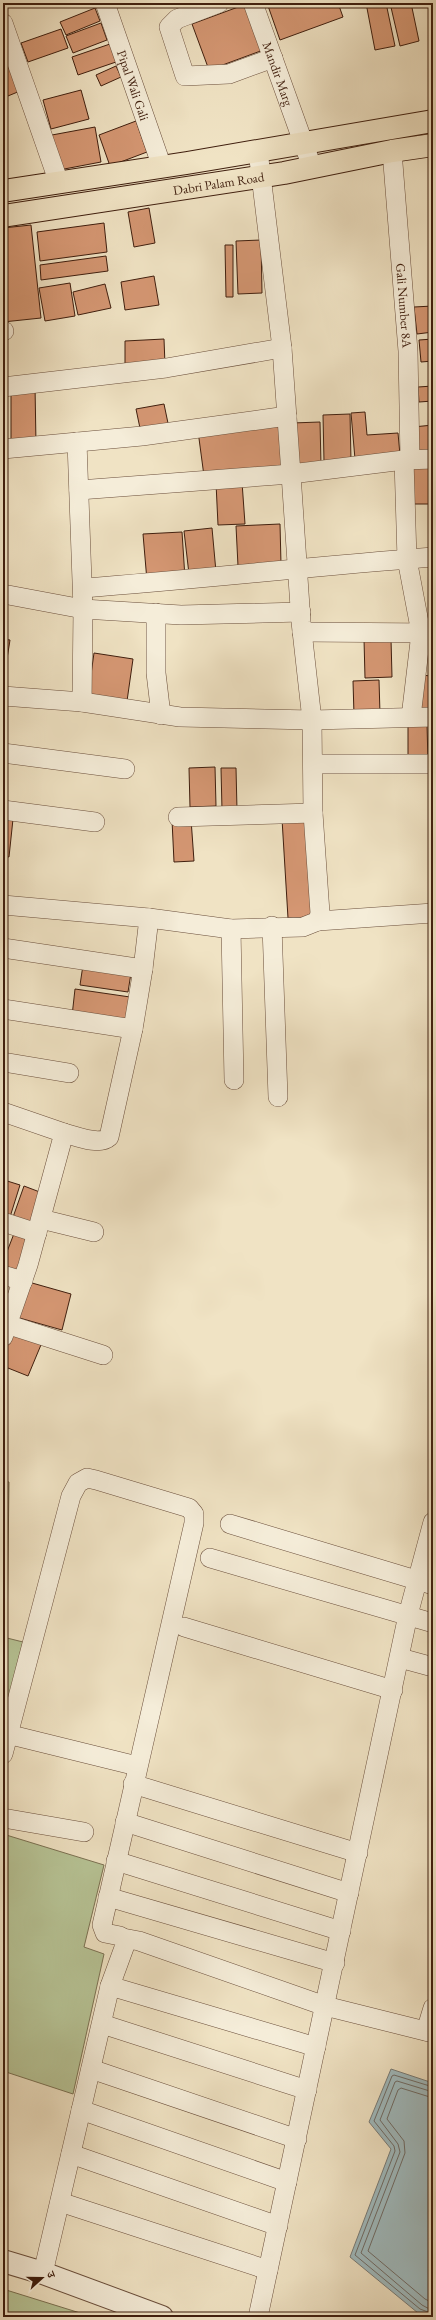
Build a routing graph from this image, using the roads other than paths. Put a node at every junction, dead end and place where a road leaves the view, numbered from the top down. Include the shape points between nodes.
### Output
1 (105, 3) edge
2 (219, 3) edge
3 (253, 3) edge
4 (3, 23) edge
5 (273, 58) junction
6 (433, 121) edge
7 (304, 143) junction
8 (433, 145) edge
9 (258, 151) junction
10 (392, 151) junction
11 (312, 166) junction
12 (162, 167) junction
13 (261, 176) junction
14 (59, 183) junction
15 (3, 191) edge
16 (3, 216) edge
17 (282, 348) junction
18 (3, 387) edge
19 (287, 416) junction
20 (77, 442) junction
21 (3, 449) edge
22 (433, 459) edge
23 (407, 460) junction
24 (291, 474) junction
25 (79, 490) junction
26 (433, 557) edge
27 (407, 559) junction
28 (298, 568) junction
29 (83, 588) junction
30 (3, 594) edge
31 (83, 609) junction
32 (301, 612) junction
33 (156, 613) junction
34 (302, 632) junction
35 (427, 633) edge
36 (3, 696) edge
37 (82, 702) junction
38 (161, 714) junction
39 (411, 717) junction
40 (433, 717) edge
41 (312, 720) junction
42 (3, 753) edge
43 (312, 764) junction
44 (433, 764) edge
45 (125, 769) dead end
46 (3, 810) edge
47 (313, 813) junction
48 (178, 817) dead end
49 (94, 822) dead end
50 (3, 905) edge
51 (433, 913) edge
52 (149, 918) junction
53 (318, 921) junction
54 (272, 926) junction
55 (231, 929) junction
56 (3, 948) edge
57 (143, 969) junction
58 (3, 1009) edge
59 (133, 1029) junction
60 (3, 1062) edge
61 (69, 1074) dead end
62 (234, 1080) dead end
63 (278, 1096) dead end
64 (3, 1112) edge
65 (64, 1133) junction
66 (3, 1222) edge
67 (39, 1226) junction
68 (94, 1232) dead end
69 (3, 1275) edge
70 (23, 1281) junction
71 (4, 1328) edge
72 (103, 1355) dead end
73 (433, 1522) edge
74 (230, 1524) dead end
75 (210, 1558) dead end
76 (425, 1582) edge
77 (408, 1615) junction
78 (433, 1623) edge
79 (184, 1627) dead end
80 (400, 1658) junction
81 (433, 1667) edge
82 (393, 1690) junction
83 (5, 1733) edge
84 (3, 1754) edge
85 (135, 1775) junction
86 (3, 1818) edge
87 (125, 1822) junction
88 (84, 1832) dead end
89 (358, 1853) junction
90 (116, 1861) junction
91 (349, 1893) junction
92 (108, 1897) junction
93 (341, 1931) junction
94 (123, 1938) junction
95 (334, 1963) junction
96 (110, 1986) junction
97 (325, 2006) junction
98 (433, 2008) edge
99 (102, 2024) junction
100 (429, 2032) edge
101 (316, 2047) junction
102 (91, 2068) junction
103 (307, 2090) junction
104 (81, 2110) junction
105 (297, 2139) junction
106 (71, 2154) junction
107 (287, 2182) junction
108 (60, 2202) junction
109 (278, 2226) junction
110 (3, 2261) edge
111 (268, 2270) junction
112 (43, 2273) junction
113 (162, 2317) edge
114 (258, 2317) edge

1 - 12 street, Pipal Wali Gali
2 - 5 street via 177,19 170,27 185,76 229,74
3 - 5 street, Mandir Marg
4 - 14 street
5 - 7 street, Mandir Marg
6 - 7 main road, Dabri Palam Road
7 - 9 main road, Dabri Palam Road
7 - 11 street, Mandir Marg
8 - 10 main road, Dabri Palam Road
9 - 12 main road, Dabri Palam Road
9 - 13 street
10 - 11 main road, Dabri Palam Road
10 - 23 street, Gali Number 8A via 408,351
11 - 13 main road, Dabri Palam Road
12 - 14 main road, Dabri Palam Road
13 - 16 main road, Dabri Palam Road
13 - 17 street
14 - 15 main road, Dabri Palam Road
17 - 18 street via 166,368
17 - 19 street
19 - 20 street via 142,436
19 - 24 street
20 - 21 street
20 - 25 street
22 - 23 street
23 - 24 street
23 - 27 street, Gali Number 8A
24 - 25 street
24 - 28 street
25 - 29 street
26 - 27 street
27 - 28 street
27 - 35 street, Gali Number 8A
28 - 29 street
28 - 32 street
29 - 31 street
30 - 31 street
31 - 33 street
31 - 37 street
32 - 33 street
32 - 34 street
33 - 38 street via 156,673
34 - 35 street
34 - 41 street
35 - 39 street, Gali Number 8A
36 - 37 street
37 - 38 street
38 - 41 street via 180,717
39 - 40 street
39 - 41 street
41 - 43 street
42 - 45 street
43 - 44 street
43 - 47 street
46 - 49 street
47 - 48 street
47 - 53 street via 320,913
50 - 52 street
51 - 53 street
52 - 55 street
52 - 57 street
53 - 54 street via 302,927
54 - 55 street
54 - 63 street
55 - 62 street
56 - 57 street
57 - 59 street
58 - 59 street
59 - 65 street via 109,1137 98,1141
60 - 61 street
64 - 65 street
65 - 67 street
66 - 67 street
67 - 68 street
67 - 70 street
69 - 70 street
70 - 71 street
71 - 72 street
73 - 76 street
74 - 76 street
75 - 77 street
76 - 77 street
77 - 78 street
77 - 80 street
79 - 82 street
80 - 81 street
80 - 82 street
82 - 89 street
83 - 84 street
83 - 85 street
83 - 85 street via 71,1496 78,1482 87,1478 96,1480 189,1508 194,1514
85 - 87 street
85 - 89 street
86 - 88 street
87 - 90 street
87 - 91 street
89 - 91 street
90 - 92 street
90 - 93 street
91 - 93 street
92 - 94 street via 102,1930 108,1935
92 - 95 street
93 - 95 street
94 - 96 street via 125,1945
94 - 97 street
95 - 97 street
96 - 99 street
96 - 101 street
97 - 100 street
97 - 101 street
98 - 100 street
99 - 102 street
99 - 103 street
101 - 103 street
102 - 104 street
102 - 105 street
103 - 105 street
104 - 106 street
104 - 107 street
105 - 107 street
106 - 108 street
106 - 109 street
107 - 109 street
108 - 111 street
108 - 112 street
109 - 111 street
110 - 112 street
111 - 114 street
112 - 113 street

